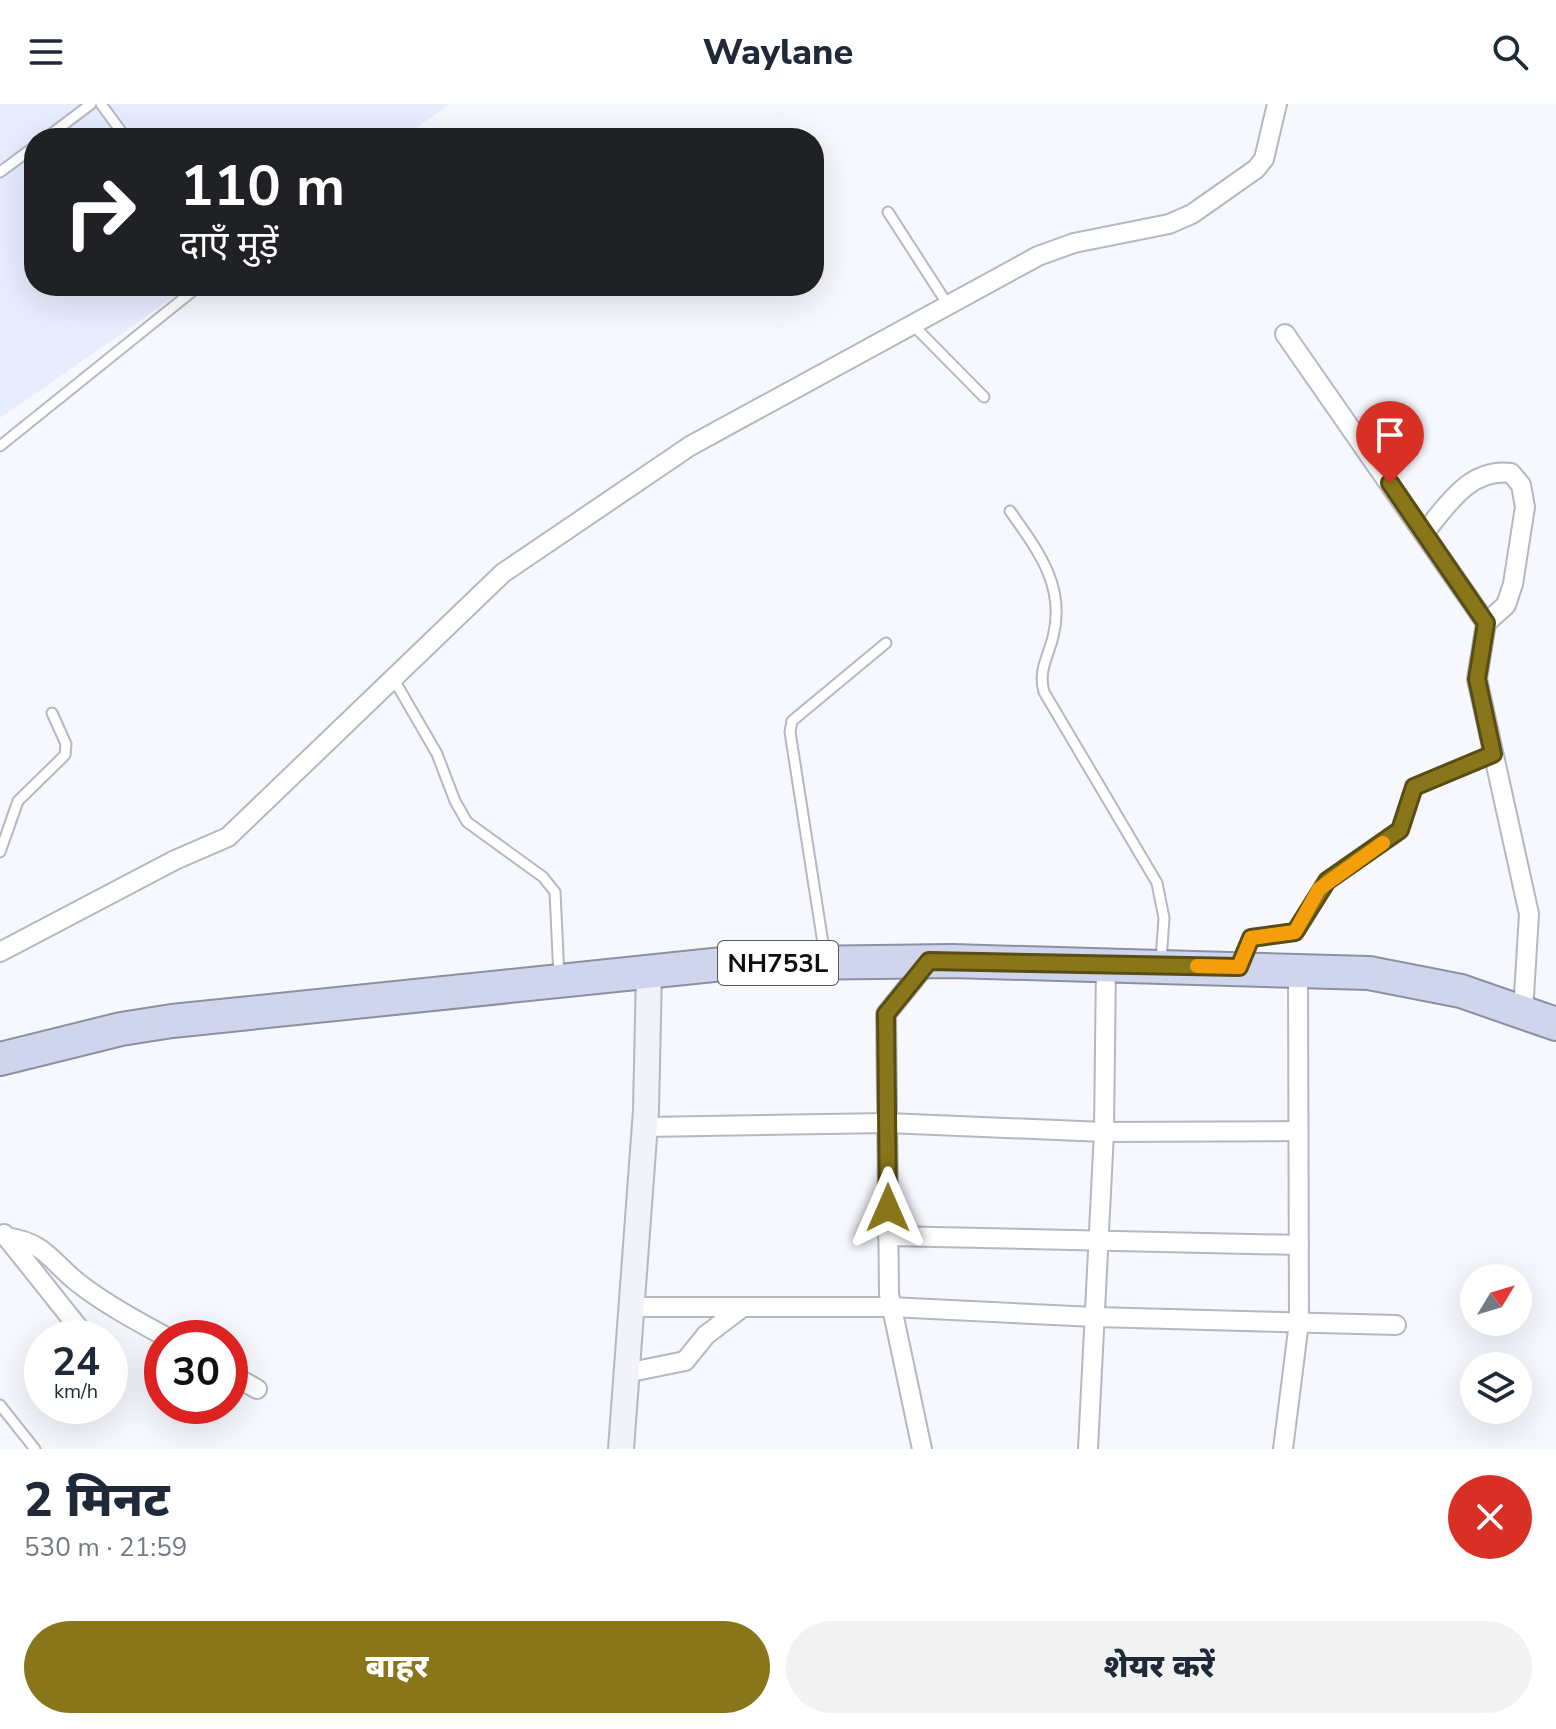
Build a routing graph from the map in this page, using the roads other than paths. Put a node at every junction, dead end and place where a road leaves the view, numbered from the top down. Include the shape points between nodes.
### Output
1 (91, 104) edge
2 (101, 104) edge
3 (1277, 104) edge
4 (59, 128) edge
5 (119, 128) edge
6 (24, 154) edge
7 (0, 172) edge
8 (888, 212) dead end
9 (187, 296) edge
10 (948, 305) junction
11 (912, 324) junction
12 (1285, 334) dead end
13 (984, 397) dead end
14 (0, 446) edge
15 (1010, 511) dead end
16 (1425, 532) junction
17 (1486, 623) junction
18 (886, 643) dead end
19 (393, 678) junction
20 (52, 713) dead end
21 (1493, 754) junction
22 (0, 852) edge
23 (0, 952) edge
24 (929, 961) junction
25 (826, 962) junction
26 (1106, 964) junction
27 (1161, 966) junction
28 (1239, 967) junction
29 (1298, 968) junction
30 (649, 972) junction
31 (559, 983) junction
32 (1523, 1012) junction
33 (1556, 1024) edge
34 (0, 1059) edge
35 (887, 1123) junction
36 (645, 1127) junction
37 (1298, 1131) junction
38 (1104, 1132) junction
39 (3, 1233) edge
40 (888, 1236) junction
41 (1099, 1241) junction
42 (1299, 1245) junction
43 (632, 1307) junction
44 (743, 1307) junction
45 (890, 1307) junction
46 (1095, 1317) junction
47 (72, 1320) edge
48 (1299, 1322) junction
49 (144, 1323) edge
50 (1396, 1325) dead end
51 (626, 1373) junction
52 (248, 1384) edge
53 (257, 1389) dead end
54 (0, 1405) edge
55 (35, 1449) edge
56 (621, 1449) edge
57 (922, 1449) edge
58 (1088, 1449) edge
59 (1283, 1449) edge

1 - 4 lane
2 - 5 lane
3 - 10 street via 1264,159 1192,214 1169,224 1058,247
6 - 7 lane
8 - 10 lane
9 - 14 lane
10 - 11 street
11 - 13 lane
11 - 19 street via 675,455 503,573
12 - 16 street
15 - 27 lane via 1045,562 1054,587 1056,626 1042,669 1044,692 1157,883 1164,918
16 - 17 street
16 - 17 street via 1472,481 1495,471 1511,473 1521,485 1525,507 1513,584 1506,605
17 - 21 street via 1477,679
18 - 25 lane via 792,721
19 - 23 street via 228,837
19 - 31 lane via 437,754 467,822 543,877 555,892
20 - 22 lane via 66,744 65,755 18,801
21 - 28 lane via 1414,787 1400,830 1327,881 1295,932 1251,938
21 - 32 street via 1529,914
24 - 25 highway, NH753L
24 - 26 highway, NH753L
24 - 35 street via 886,1014
25 - 30 highway, NH753L
26 - 27 highway, NH753L
26 - 38 street
27 - 28 highway, NH753L
28 - 29 highway, NH753L
29 - 32 highway, NH753L via 1416,980
29 - 37 street
30 - 31 highway, NH753L
30 - 36 street
31 - 34 highway, NH753L via 172,1021
32 - 33 highway, NH753L
35 - 36 street
35 - 38 street
35 - 40 street
36 - 43 street
37 - 38 street
37 - 42 street
38 - 41 street
39 - 47 street
39 - 49 street via 30,1240 78,1283
40 - 41 street
40 - 45 street
41 - 42 street
41 - 46 street
42 - 48 street
43 - 44 street
43 - 51 street
44 - 45 street
44 - 51 street via 706,1335 685,1361
45 - 46 street
45 - 57 street
46 - 48 street
46 - 58 street
48 - 50 street
48 - 59 street
51 - 56 street
52 - 53 street
54 - 55 lane

